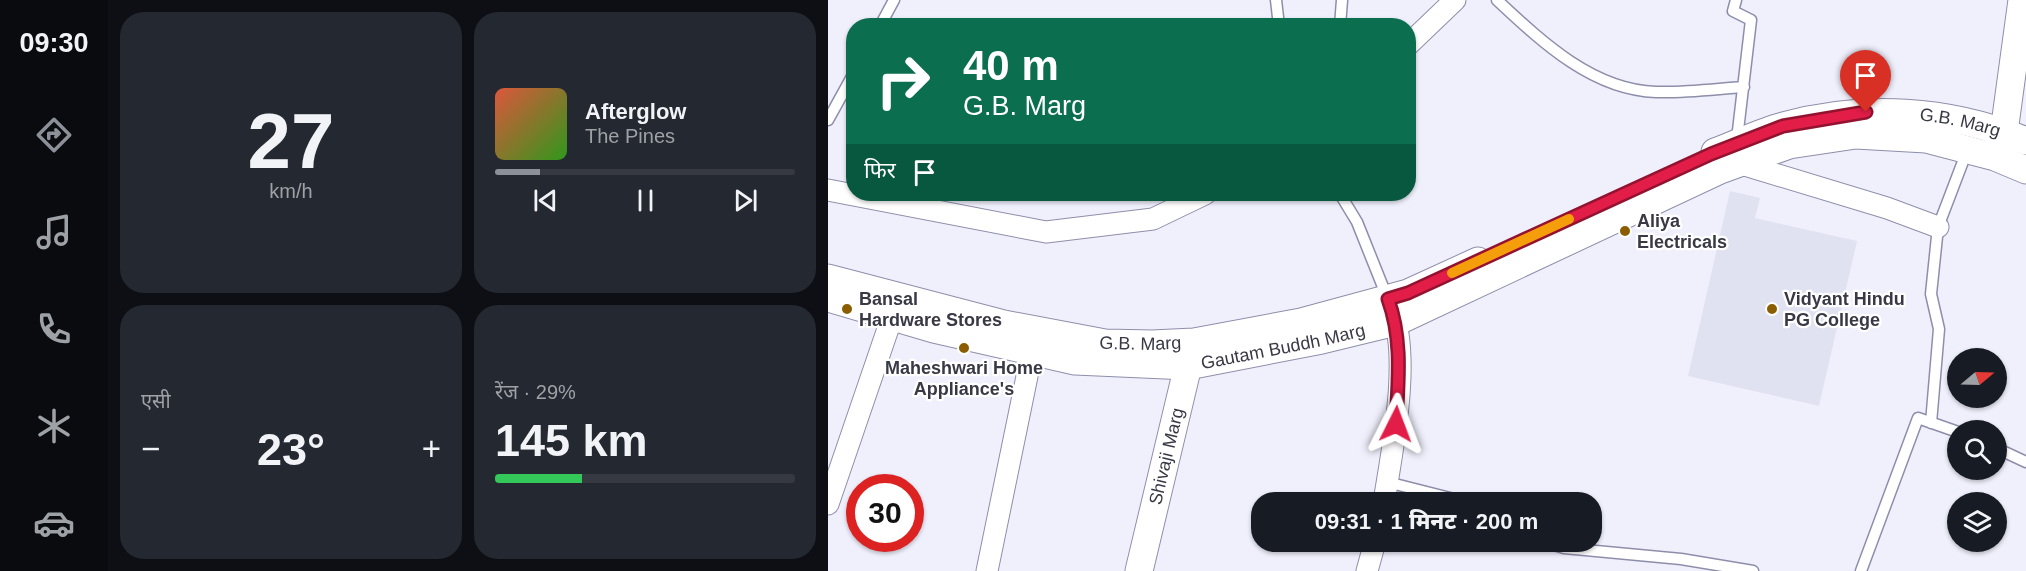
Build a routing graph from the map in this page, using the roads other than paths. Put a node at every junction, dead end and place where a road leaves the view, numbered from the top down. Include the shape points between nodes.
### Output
1 (894, 0) edge
2 (1276, 0) edge
3 (1342, 0) edge
4 (1455, 0) edge
5 (1497, 0) edge
6 (1737, 0) edge
7 (2022, 10) edge
8 (884, 18) edge
9 (1278, 18) edge
10 (1341, 18) edge
11 (1416, 37) edge
12 (846, 87) edge
13 (1744, 87) junction
14 (828, 120) edge
15 (2008, 143) edge
16 (1967, 150) junction
17 (1738, 154) junction
18 (2026, 170) edge
19 (828, 190) edge
20 (846, 193) edge
21 (885, 201) edge
22 (1190, 201) edge
23 (1344, 201) edge
24 (1938, 227) junction
25 (828, 278) edge
26 (828, 298) edge
27 (1392, 311) junction
28 (892, 317) junction
29 (1032, 352) junction
30 (1191, 354) junction
31 (1931, 423) junction
32 (1947, 428) edge
33 (2007, 453) edge
34 (2026, 462) edge
35 (1387, 482) junction
36 (1386, 492) edge
37 (1426, 492) edge
38 (829, 500) edge
39 (1372, 552) edge
40 (1602, 552) edge
41 (987, 571) edge
42 (1139, 571) edge
43 (1367, 571) edge
44 (1753, 571) edge
45 (1861, 571) edge

1 - 8 lane
2 - 9 lane
3 - 10 lane
4 - 11 street
5 - 13 lane via 1554,52 1607,81 1655,92
6 - 13 lane via 1733,11 1751,20
7 - 15 street
12 - 14 lane
13 - 17 lane
15 - 16 street
15 - 17 street, G.B. Marg via 1933,115 1866,112 1783,126
15 - 18 street
16 - 17 street via 1926,139 1856,135
16 - 24 lane
17 - 24 street
17 - 27 street, G.B. Marg via 1408,293
19 - 20 street
21 - 22 street via 1046,232 1153,219
23 - 27 lane via 1357,222
24 - 31 lane via 1931,294 1939,330
25 - 30 street, G.B. Marg via 1004,324
26 - 28 street, Gautam Buddh Marg
27 - 30 street, G.B. Marg via 1302,322
27 - 35 street via 1399,366
28 - 29 street, Gautam Buddh Marg
28 - 38 street
29 - 30 street, Gautam Buddh Marg via 1075,362
29 - 41 street
30 - 42 street, Shivaji Marg
31 - 32 lane
31 - 45 lane via 1918,418
33 - 34 lane
35 - 36 street
35 - 37 lane
39 - 43 street
40 - 44 lane

